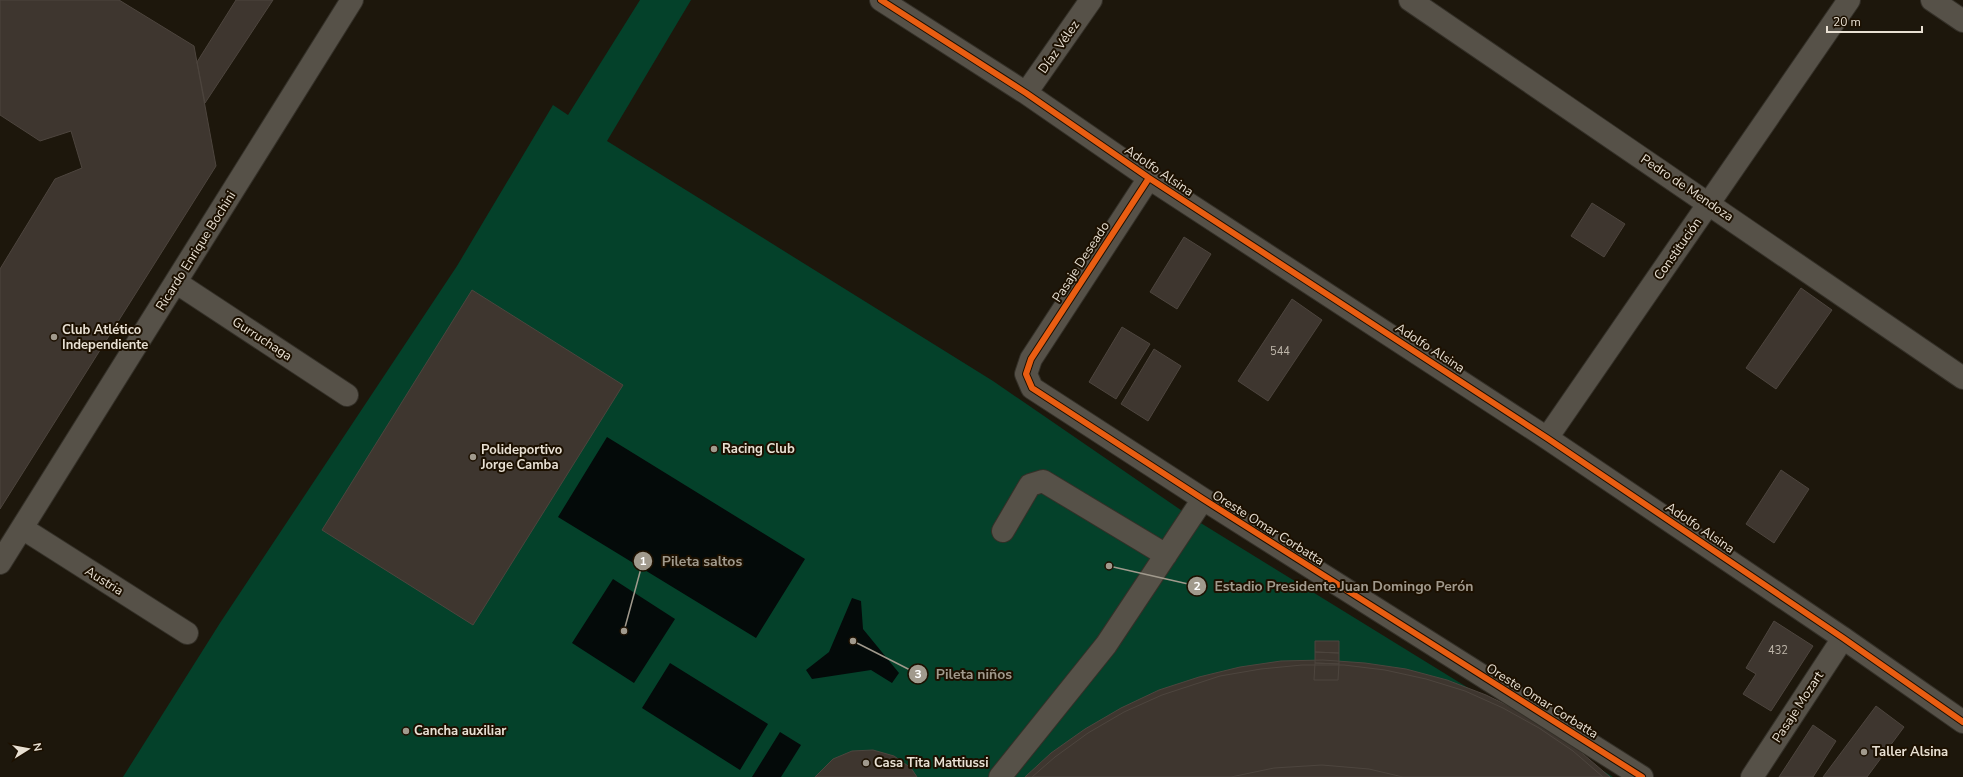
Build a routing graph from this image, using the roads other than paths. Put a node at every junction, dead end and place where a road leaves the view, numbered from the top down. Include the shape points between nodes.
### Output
1 (352, 0) edge
2 (881, 0) edge
3 (1091, 0) edge
4 (1410, 0) edge
5 (1849, 0) edge
6 (1932, 0) edge
7 (1963, 21) edge
8 (1026, 93) junction
9 (1149, 178) junction
10 (1709, 203) junction
11 (177, 283) junction
12 (1031, 359) joint
13 (1963, 378) edge
14 (347, 395) dead end
15 (1547, 438) junction
16 (1203, 500) junction
17 (22, 528) junction
18 (1003, 531) dead end
19 (1166, 555) junction
20 (0, 563) edge
21 (187, 633) dead end
22 (1843, 638) junction
23 (1963, 722) edge
24 (1000, 777) edge
25 (1642, 777) edge
26 (1752, 777) edge

1 - 11 street, Ricardo Enrique Bochini
2 - 8 street, Adolfo Alsina
3 - 8 street, Díaz Vélez
4 - 10 street, Pedro de Mendoza
5 - 10 street, Constitución
6 - 7 street
8 - 9 street, Adolfo Alsina
9 - 12 street, Pasaje Deseado
9 - 15 street, Adolfo Alsina
10 - 13 street, Pedro de Mendoza
10 - 15 street, Constitución
11 - 14 street, Gurruchaga
11 - 17 street, Ricardo Enrique Bochini
12 - 16 street, Oreste Omar Corbatta via 1026,374 1032,388
15 - 22 street, Adolfo Alsina
16 - 19 street
16 - 25 street, Oreste Omar Corbatta
17 - 20 street, Ricardo Enrique Bochini
17 - 21 street, Austria
18 - 19 street via 1030,485 1043,481
19 - 24 street via 1106,645
22 - 23 street, Adolfo Alsina
22 - 26 street, Pasaje Mozart

